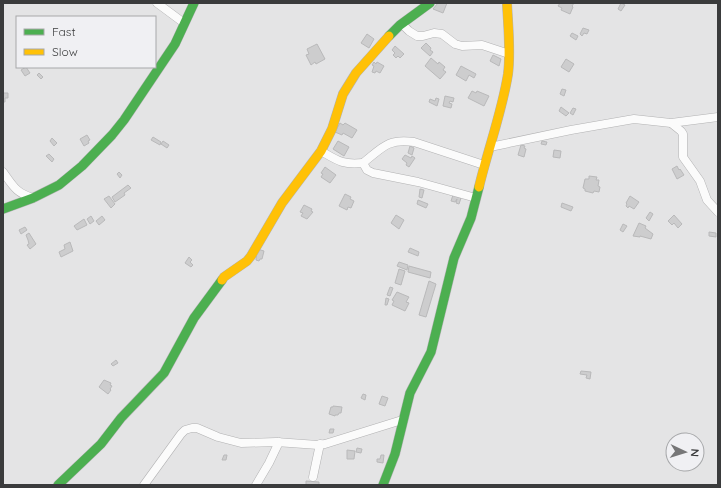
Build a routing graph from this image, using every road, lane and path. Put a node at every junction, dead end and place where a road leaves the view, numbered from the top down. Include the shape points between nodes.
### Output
1 (157, 3) edge
2 (194, 3) edge
3 (430, 3) edge
4 (507, 3) edge
5 (184, 23) junction
6 (402, 24) junction
7 (509, 54) junction
8 (718, 117) edge
9 (671, 123) junction
10 (490, 147) junction
11 (321, 151) junction
12 (363, 163) junction
13 (484, 165) junction
14 (3, 172) edge
15 (33, 198) junction
16 (476, 198) junction
17 (3, 209) edge
18 (718, 212) edge
19 (402, 420) junction
20 (279, 442) junction
21 (320, 444) junction
22 (313, 477) dead end
23 (58, 485) edge
24 (144, 485) edge
25 (256, 485) edge
26 (383, 485) edge

1 - 5 street
2 - 5 street
3 - 6 street
4 - 7 street
5 - 15 street via 171,50 120,125 67,179
6 - 7 street via 417,36 442,34 455,44 482,46
6 - 11 street via 378,47 346,88 332,129
7 - 10 street via 503,101
8 - 9 street
9 - 10 street via 634,120
9 - 18 street via 683,134 683,156 700,181 707,200
10 - 13 street
11 - 12 street via 349,164
11 - 23 street via 282,203 251,256 224,277 194,318 164,373 121,418 101,444
12 - 13 street via 392,142 404,140
12 - 16 street via 367,170 373,173
13 - 16 street
14 - 15 street via 22,195
15 - 17 street
16 - 19 street via 453,265 432,348 412,390
19 - 21 street
19 - 26 street via 395,454
20 - 21 street
20 - 24 street via 235,442 197,428 189,428 180,434
20 - 25 street
21 - 22 street

